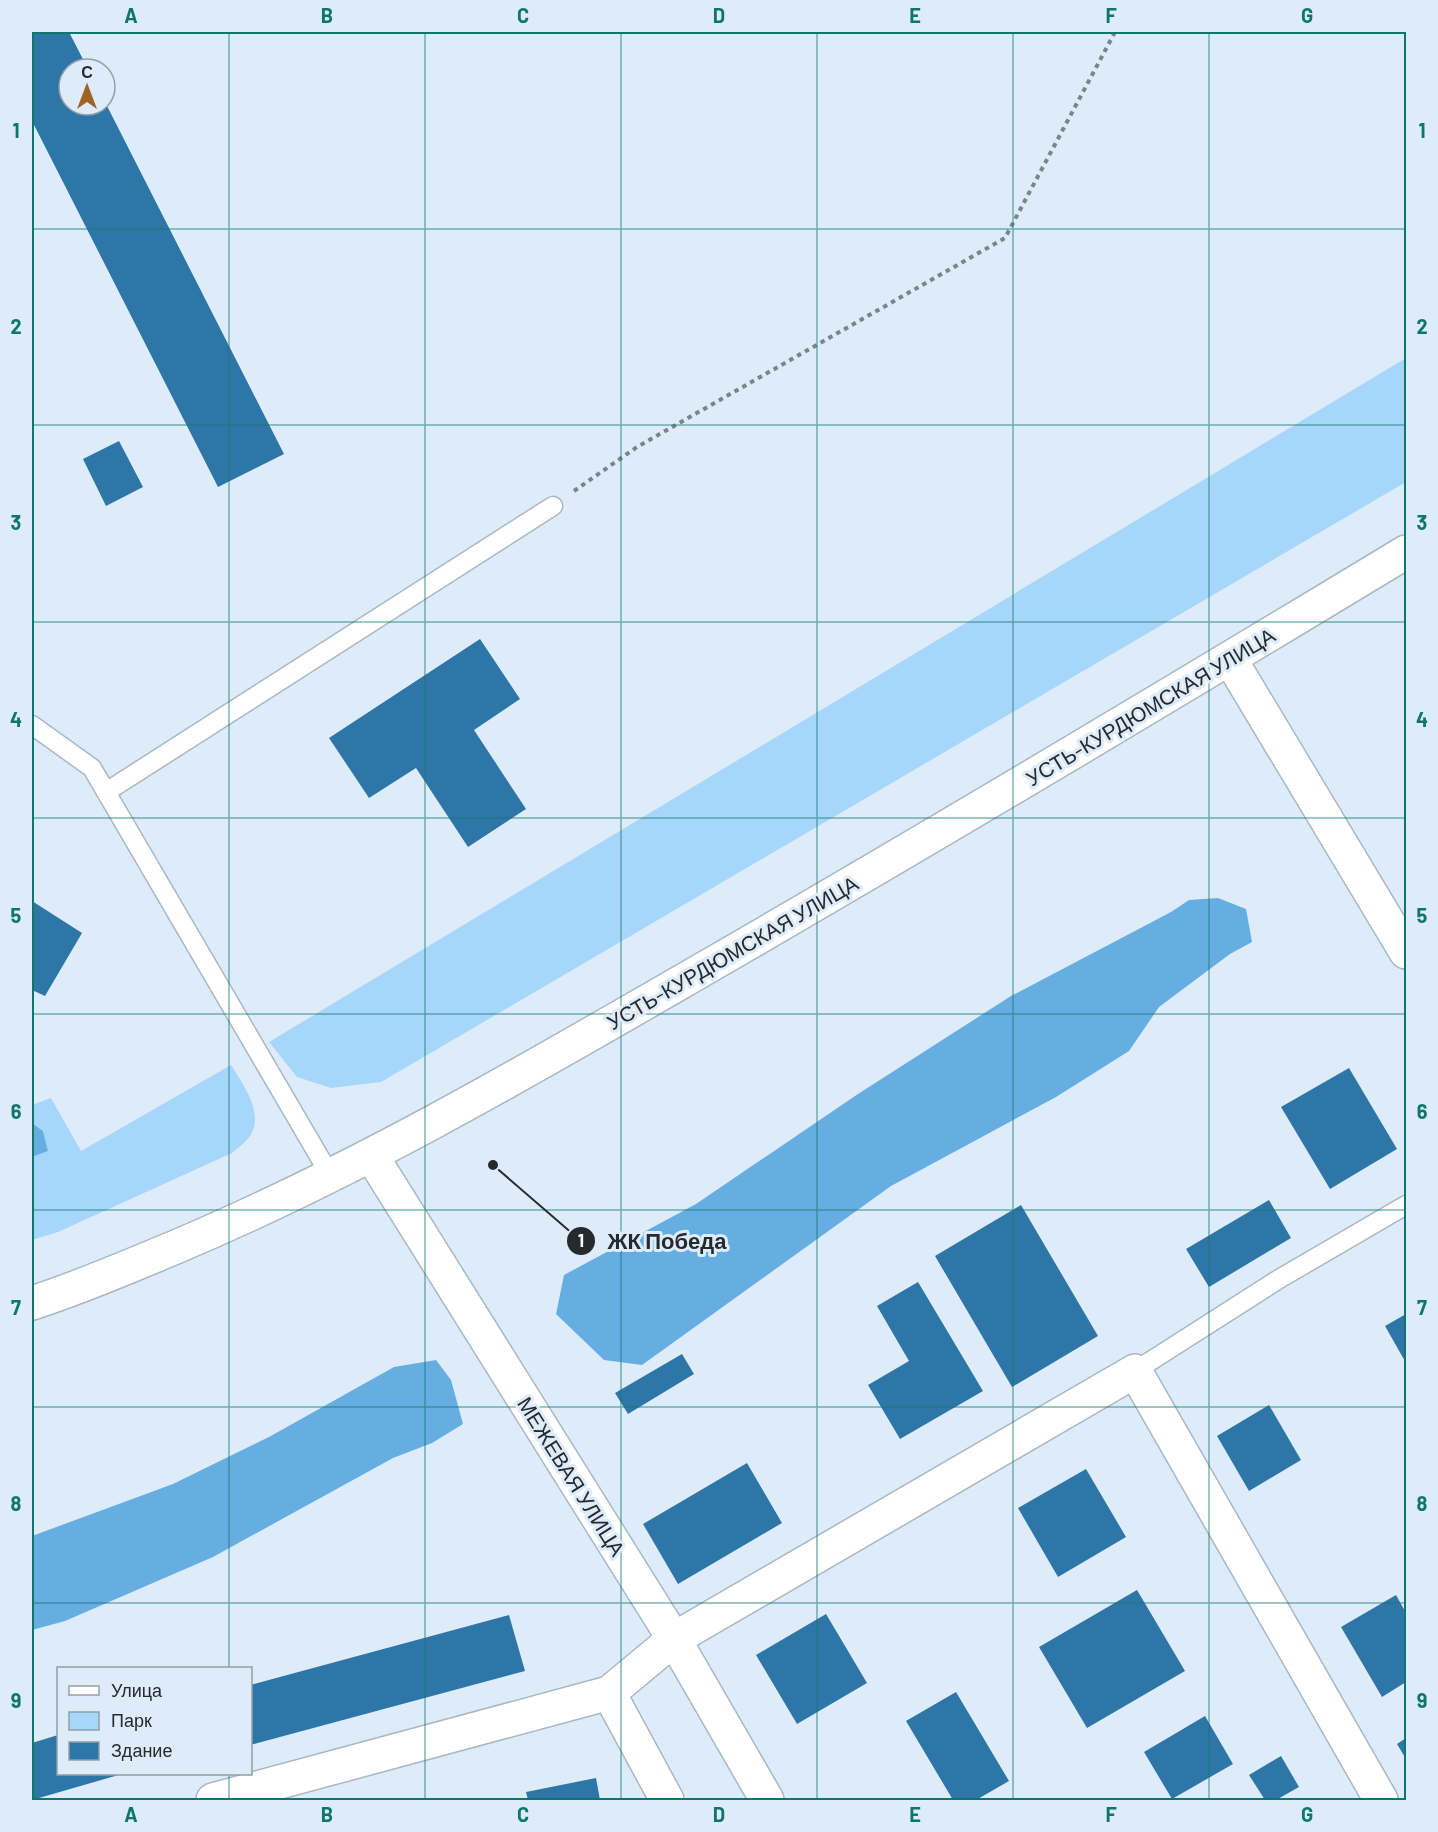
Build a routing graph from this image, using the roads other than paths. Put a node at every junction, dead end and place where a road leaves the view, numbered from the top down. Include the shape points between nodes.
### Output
1 (553, 506) road end
2 (1407, 552) edge
3 (1230, 659) junction
4 (32, 725) edge
5 (106, 792) junction
6 (1407, 952) edge
7 (371, 1155) junction
8 (330, 1175) junction
9 (1407, 1205) edge
10 (32, 1303) edge
11 (1135, 1371) junction
12 (674, 1639) junction
13 (609, 1693) junction
14 (213, 1800) edge
15 (667, 1800) edge
16 (767, 1800) edge
17 (1381, 1800) edge

1 - 5 lane
2 - 3 street, УСТЬ-КУРДЮМСКАЯ УЛИЦА
3 - 6 street
3 - 7 street, УСТЬ-КУРДЮМСКАЯ УЛИЦА via 567,1048
4 - 5 lane via 92,768
5 - 8 lane
7 - 8 street, УСТЬ-КУРДЮМСКАЯ УЛИЦА
7 - 12 street, МЕЖЕВАЯ УЛИЦА
8 - 10 street, УСТЬ-КУРДЮМСКАЯ УЛИЦА via 240,1219 78,1288
9 - 11 lane via 1279,1279
11 - 12 street
11 - 17 street
12 - 13 street
12 - 16 street, МЕЖЕВАЯ УЛИЦА
13 - 14 street
13 - 15 street

